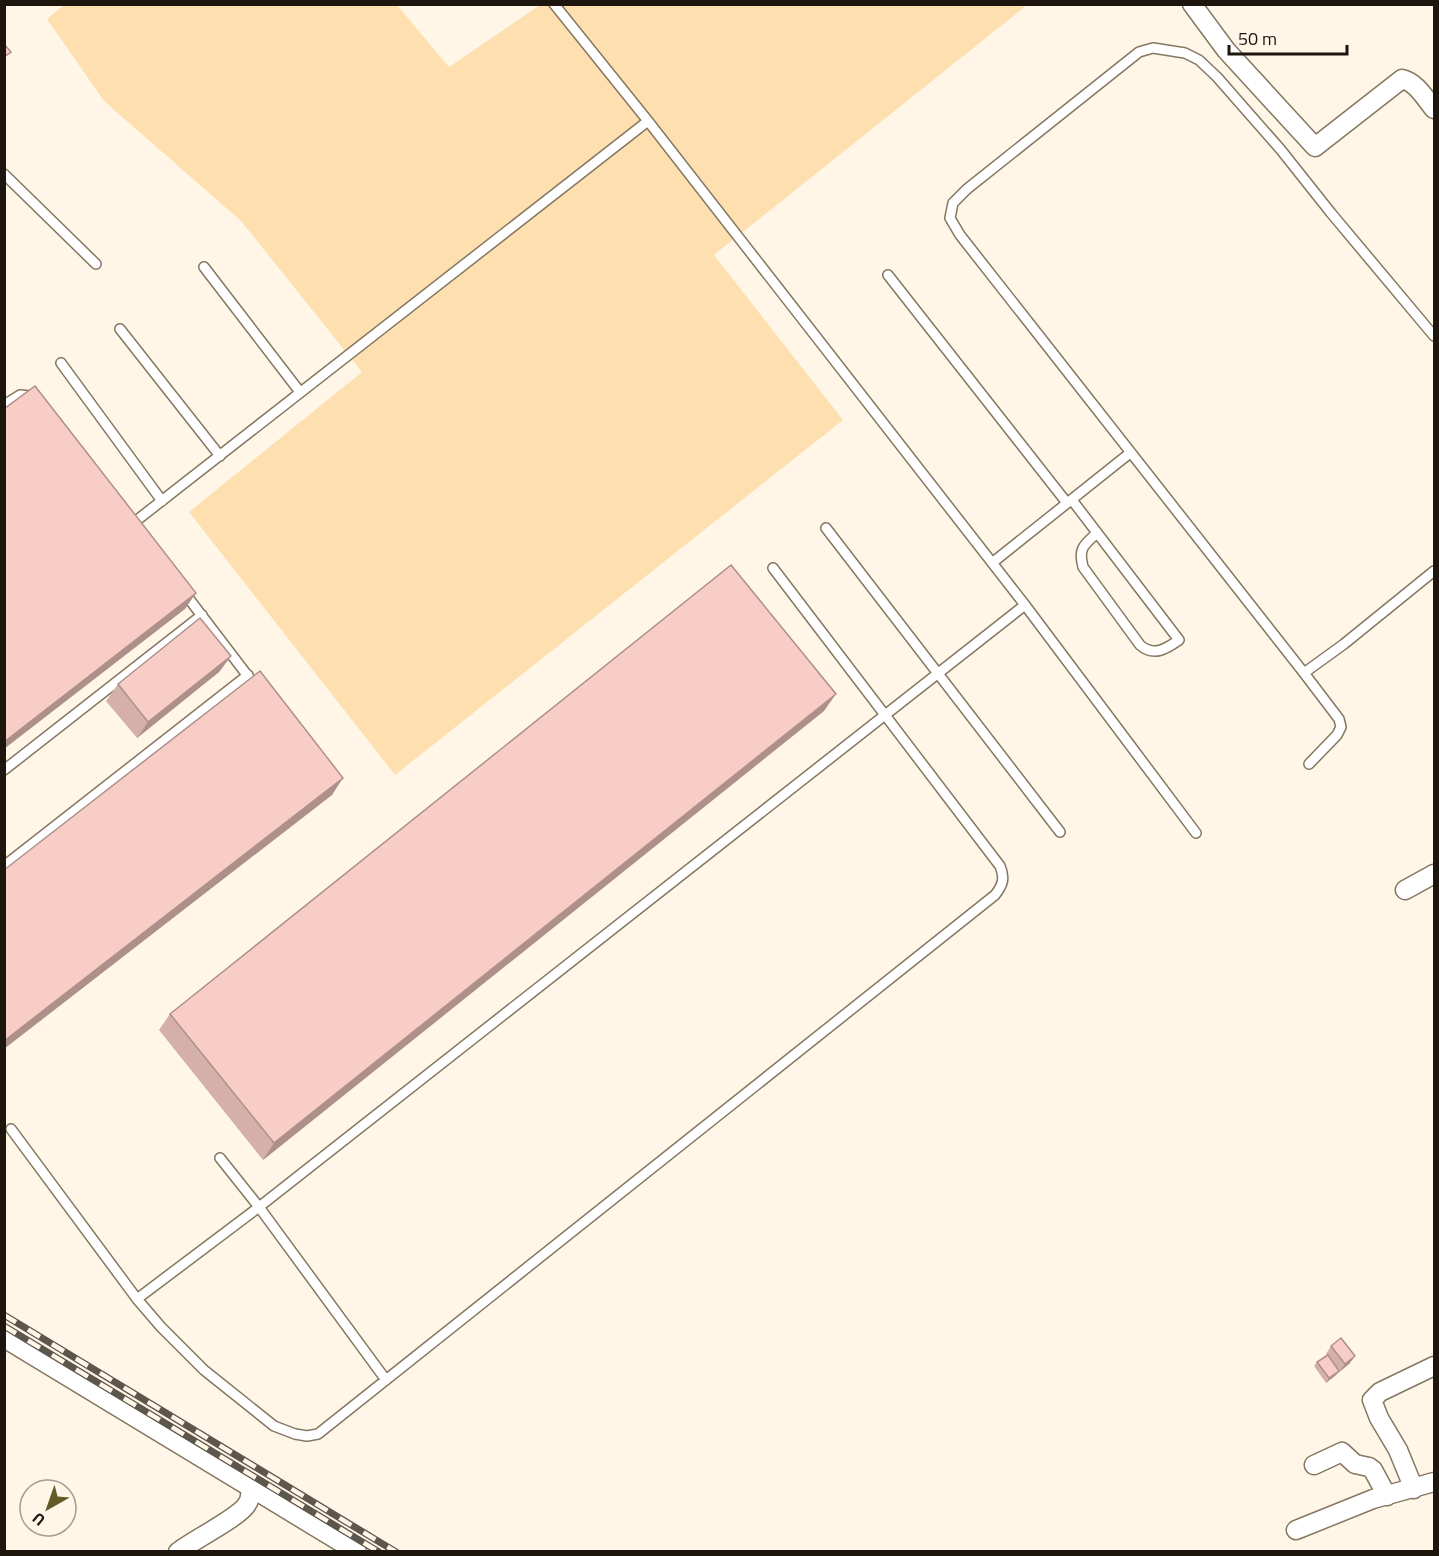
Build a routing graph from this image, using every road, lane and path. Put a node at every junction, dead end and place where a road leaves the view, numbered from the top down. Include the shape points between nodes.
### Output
1 (554, 4) edge
2 (1192, 4) edge
3 (1434, 108) edge
4 (648, 121) junction
5 (4, 174) edge
6 (96, 264) dead end
7 (204, 267) dead end
8 (888, 275) dead end
9 (120, 329) dead end
10 (1434, 336) edge
11 (61, 363) dead end
12 (300, 393) junction
13 (4, 405) edge
14 (38, 405) edge
15 (1130, 453) junction
16 (220, 456) junction
17 (162, 501) junction
18 (1070, 501) junction
19 (125, 515) edge
20 (132, 524) junction
21 (826, 528) dead end
22 (1097, 532) junction
23 (139, 533) edge
24 (992, 563) junction
25 (773, 568) dead end
26 (1434, 571) edge
27 (174, 579) edge
28 (1025, 605) junction
29 (202, 615) junction
30 (1304, 673) junction
31 (940, 674) junction
32 (248, 675) junction
33 (261, 692) edge
34 (885, 716) junction
35 (1309, 764) dead end
36 (4, 770) edge
37 (1060, 832) dead end
38 (1196, 833) dead end
39 (4, 866) edge
40 (1434, 873) edge
41 (1405, 890) dead end
42 (11, 1129) dead end
43 (220, 1158) dead end
44 (259, 1207) junction
45 (137, 1299) junction
46 (4, 1338) edge
47 (1434, 1366) edge
48 (386, 1380) junction
49 (1314, 1465) dead end
50 (1434, 1482) edge
51 (251, 1486) junction
52 (1414, 1489) junction
53 (1387, 1496) junction
54 (1296, 1530) dead end
55 (178, 1551) edge
56 (357, 1551) edge

1 - 4 lane
2 - 3 street via 1226,50 1315,147 1401,79 1414,86
4 - 12 lane
4 - 24 lane
5 - 6 lane
7 - 12 lane
8 - 18 lane
9 - 16 lane
10 - 15 lane via 1217,77 1185,53 1153,48 1139,52 968,189 953,203 950,218
11 - 17 lane
12 - 16 lane
13 - 14 lane via 20,395 31,396
15 - 18 lane
15 - 30 lane
16 - 17 lane
17 - 20 lane
18 - 22 lane
18 - 24 lane
19 - 20 lane
20 - 23 lane
21 - 31 lane
22 - 22 lane via 1081,548 1083,567 1145,650 1168,650 1179,640
24 - 28 lane
25 - 34 lane
26 - 30 lane
27 - 29 lane
28 - 31 lane
28 - 38 lane
29 - 32 lane
29 - 36 lane
30 - 35 lane via 1341,727
31 - 34 lane
31 - 37 lane
32 - 33 lane
32 - 39 lane
34 - 44 lane
34 - 48 lane via 1000,866 1004,881 999,889
40 - 41 street
42 - 45 lane
43 - 44 lane
44 - 45 lane
44 - 48 lane
45 - 48 lane via 204,1370 284,1431 318,1434
46 - 51 street
47 - 52 street via 1380,1392 1372,1400
49 - 53 street via 1342,1452 1355,1464 1373,1470
50 - 52 street
51 - 55 street via 250,1499 242,1511
51 - 56 street
52 - 53 street
53 - 54 street

